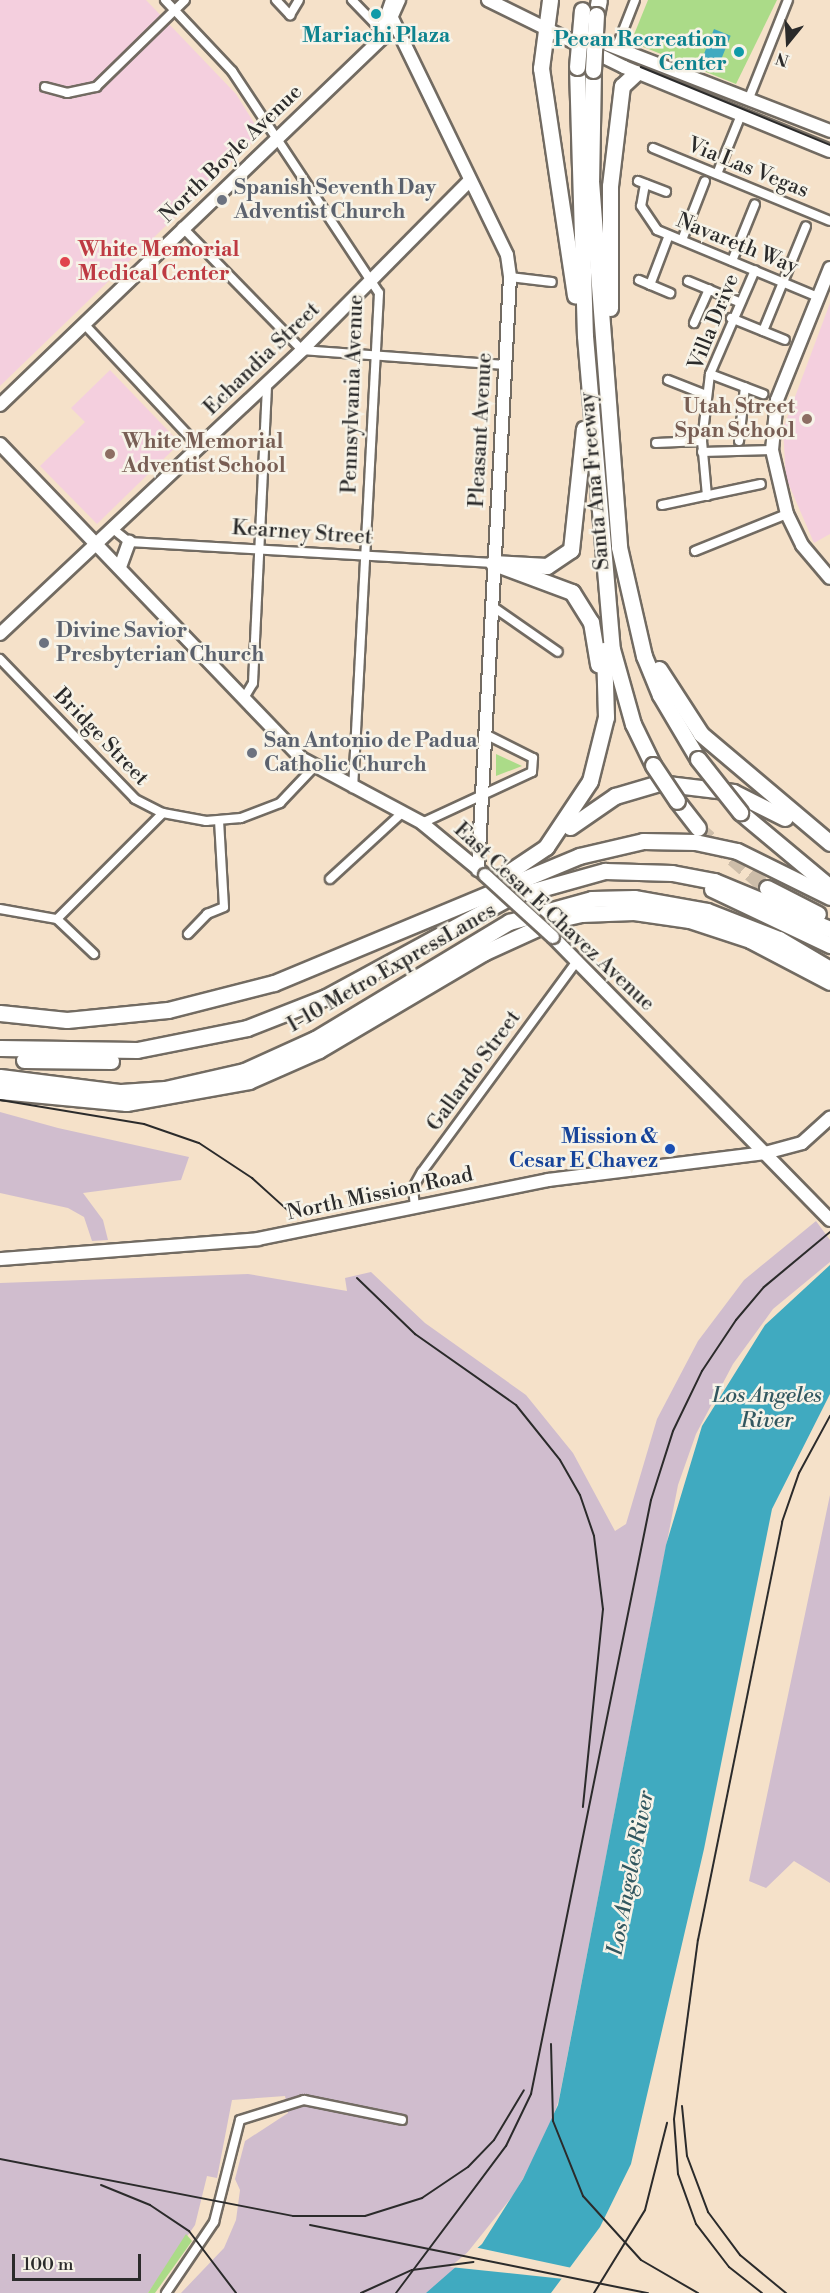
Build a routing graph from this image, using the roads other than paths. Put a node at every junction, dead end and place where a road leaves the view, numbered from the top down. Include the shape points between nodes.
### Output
1 (165, 0) edge
2 (185, 0) edge
3 (276, 0) edge
4 (299, 0) edge
5 (352, 0) edge
6 (390, 0) edge
7 (399, 0) edge
8 (488, 0) edge
9 (550, 0) edge
10 (635, 0) edge
11 (788, 0) edge
12 (590, 6) edge
13 (175, 10) junction
14 (392, 18) junction
15 (545, 25) junction
16 (617, 46) junction
17 (636, 73) junction
18 (45, 87) dead end
19 (748, 98) junction
20 (741, 115) junction
21 (830, 131) edge
22 (279, 137) junction
23 (653, 148) dead end
24 (830, 151) edge
25 (717, 174) junction
26 (468, 182) junction
27 (705, 182) dead end
28 (666, 192) dead end
29 (755, 204) dead end
30 (830, 221) edge
31 (806, 226) dead end
32 (183, 227) junction
33 (669, 235) junction
34 (682, 240) junction
35 (732, 261) junction
36 (830, 268) edge
37 (755, 270) junction
38 (510, 277) junction
39 (372, 278) junction
40 (639, 280) dead end
41 (688, 280) dead end
42 (552, 282) dead end
43 (783, 282) junction
44 (650, 285) junction
45 (709, 289) junction
46 (670, 293) dead end
47 (818, 297) junction
48 (739, 302) junction
49 (731, 318) junction
50 (694, 323) dead end
51 (84, 324) junction
52 (763, 331) junction
53 (585, 336) junction
54 (785, 340) dead end
55 (302, 350) junction
56 (377, 357) junction
57 (504, 365) junction
58 (606, 365) junction
59 (710, 374) junction
60 (668, 380) dead end
61 (267, 381) junction
62 (746, 387) junction
63 (706, 394) junction
64 (763, 394) dead end
65 (591, 403) junction
66 (0, 405) edge
67 (702, 441) junction
68 (739, 441) dead end
69 (593, 442) junction
70 (656, 443) dead end
71 (0, 444) edge
72 (199, 447) junction
73 (772, 450) junction
74 (702, 452) junction
75 (761, 484) dead end
76 (706, 496) junction
77 (662, 506) dead end
78 (787, 514) junction
79 (113, 529) junction
80 (129, 542) junction
81 (97, 544) junction
82 (259, 548) junction
83 (695, 551) dead end
84 (364, 555) junction
85 (493, 563) junction
86 (120, 567) junction
87 (830, 578) edge
88 (629, 597) junction
89 (492, 606) junction
90 (0, 634) edge
91 (558, 652) dead end
92 (0, 659) edge
93 (244, 698) junction
94 (606, 717) junction
95 (486, 734) junction
96 (314, 767) junction
97 (353, 788) junction
98 (482, 794) junction
99 (403, 812) junction
100 (163, 813) junction
101 (219, 821) junction
102 (422, 823) junction
103 (698, 828) tunnel mouth
104 (830, 843) edge
105 (546, 847) junction
106 (830, 848) edge
107 (648, 870) junction
108 (482, 872) junction
109 (330, 879) dead end
110 (830, 887) edge
111 (767, 888) tunnel mouth
112 (830, 897) edge
113 (0, 909) edge
114 (57, 919) junction
115 (423, 921) junction
116 (830, 921) edge
117 (830, 929) edge
118 (188, 934) dead end
119 (777, 945) junction
120 (830, 945) edge
121 (94, 954) dead end
122 (830, 957) edge
123 (577, 961) junction
124 (830, 969) edge
125 (830, 982) edge
126 (0, 1013) edge
127 (247, 1028) junction
128 (0, 1048) edge
129 (0, 1057) edge
130 (0, 1077) edge
131 (0, 1091) edge
132 (830, 1118) edge
133 (765, 1153) junction
134 (415, 1207) junction
135 (830, 1220) edge
136 (0, 1259) edge
137 (402, 2120) dead end
138 (166, 2293) edge

1 - 13 street, Pennsylvania Avenue
2 - 13 street
3 - 4 street via 290,15
5 - 6 street via 380,30
7 - 14 main road, North Boyle Avenue
8 - 15 main road
9 - 15 highway
10 - 16 street
11 - 19 street
12 - 53 highway, Santa Ana Freeway, bridge via 577,67 576,166
12 - 58 highway, Santa Ana Freeway, bridge via 591,181
13 - 18 street via 96,87 67,93
13 - 22 street, Pennsylvania Avenue via 232,70
14 - 22 main road, North Boyle Avenue via 382,38
14 - 26 main road, Pleasant Avenue
15 - 16 main road
15 - 17 main road
15 - 53 highway via 541,58 546,120
16 - 19 main road
17 - 20 main road
17 - 58 highway via 622,86 610,186
19 - 21 main road
20 - 24 main road
20 - 25 street
22 - 32 main road, North Boyle Avenue
22 - 39 street, Pennsylvania Avenue
23 - 25 street, Via Las Vegas
25 - 30 street, Via Las Vegas
26 - 38 main road, Pleasant Avenue via 507,255
26 - 39 main road, Echandia Street
27 - 34 street
28 - 33 street, Navareth Way via 642,183 641,206 651,225
29 - 35 street
31 - 43 street
32 - 51 main road, North Boyle Avenue
32 - 55 street
33 - 34 street, Navareth Way
33 - 44 street
34 - 35 street, Navareth Way
35 - 37 street, Navareth Way
36 - 47 main road
37 - 43 street, Navareth Way
37 - 48 street, Villa Drive
38 - 42 street
38 - 57 main road, Pleasant Avenue
39 - 55 main road, Echandia Street
39 - 56 street, Pennsylvania Avenue via 379,293
40 - 44 street
41 - 45 street
43 - 47 street, Navareth Way
43 - 52 street
44 - 46 street
45 - 48 street
45 - 50 street
47 - 73 main road via 777,400
48 - 49 street, Villa Drive
49 - 52 street
49 - 59 street, Villa Drive
51 - 66 main road, North Boyle Avenue
51 - 72 street
52 - 54 street
53 - 65 highway, Santa Ana Freeway
55 - 56 street
55 - 61 main road, Echandia Street
56 - 57 street
56 - 84 street, Pennsylvania Avenue
57 - 85 main road, Pleasant Avenue
58 - 88 highway, Santa Ana Freeway via 619,547
59 - 62 street
59 - 63 street, Villa Drive
60 - 63 street
61 - 72 main road, Echandia Street
61 - 82 street
62 - 64 street
62 - 68 street
63 - 67 street, Villa Drive
65 - 69 highway, Santa Ana Freeway
65 - 85 highway via 571,550 547,566
67 - 70 street
67 - 74 street, Villa Drive
69 - 94 highway
69 - 103 highway, Santa Ana Freeway, bridge via 612,649 633,724 654,765
71 - 81 main road, East Cesar E Chavez Avenue
72 - 79 main road, Echandia Street
73 - 74 street
73 - 78 main road
74 - 76 street, Villa Drive
75 - 76 street
76 - 77 street
78 - 83 street
78 - 87 main road via 802,545
79 - 80 street
79 - 81 main road, Echandia Street
80 - 82 street, Kearney Street
80 - 86 main road
81 - 86 main road, East Cesar E Chavez Avenue
81 - 90 main road, Echandia Street
82 - 84 street, Kearney Street
82 - 93 street via 253,683
84 - 85 street, Kearney Street
84 - 97 street, Pennsylvania Avenue
85 - 89 main road, Pleasant Avenue
85 - 94 highway via 559,584 580,602 594,634
86 - 93 main road, East Cesar E Chavez Avenue
88 - 104 highway via 676,703 701,734
88 - 110 highway, Santa Ana Freeway, bridge via 660,695 698,759 740,812
89 - 91 street
89 - 95 main road, Pleasant Avenue
92 - 100 street, Bridge Street via 135,799
93 - 96 main road, East Cesar E Chavez Avenue
94 - 105 highway via 590,781
95 - 98 main road, Pleasant Avenue
95 - 98 street via 533,758 535,764 526,777
96 - 97 main road, East Cesar E Chavez Avenue
96 - 101 street, Bridge Street via 280,803 241,819
97 - 99 main road, East Cesar E Chavez Avenue
98 - 102 street
98 - 108 main road, Pleasant Avenue
99 - 102 main road, East Cesar E Chavez Avenue
99 - 109 street
100 - 101 street, Bridge Street
100 - 114 street
101 - 118 street via 224,907 207,914
102 - 108 main road, East Cesar E Chavez Avenue
105 - 106 highway via 615,796 659,783 690,783 733,792 773,809
105 - 115 highway
107 - 117 highway via 714,881
107 - 120 highway via 722,893
107 - 127 highway via 582,874 534,888 457,923 327,997
108 - 123 main road, East Cesar E Chavez Avenue, bridge
111 - 116 highway
112 - 115 highway via 737,851 695,842 643,841 579,856
113 - 114 street
114 - 121 street
115 - 126 highway via 274,983 168,1011 67,1020
119 - 122 highway
119 - 124 highway, I-10 Metro ExpressLanes
119 - 125 highway, I-10 Metro ExpressLanes
119 - 130 highway, I-10 Metro ExpressLanes via 680,904 592,899 550,908 475,939 315,1039 243,1071 165,1089 121,1092
119 - 131 highway, I-10 Metro ExpressLanes via 688,920 634,912 581,914 555,920 483,953 319,1050 249,1081 126,1103
123 - 133 main road, East Cesar E Chavez Avenue
123 - 134 street, Gallardo Street via 422,1172 413,1188
127 - 128 highway via 137,1050
127 - 129 highway via 188,1049 133,1059 57,1063
132 - 133 main road, North Mission Road via 802,1143
133 - 134 main road, North Mission Road via 548,1180
133 - 135 main road, East Cesar E Chavez Avenue
134 - 136 main road, North Mission Road via 258,1239
137 - 138 street via 304,2100 240,2120 214,2222

